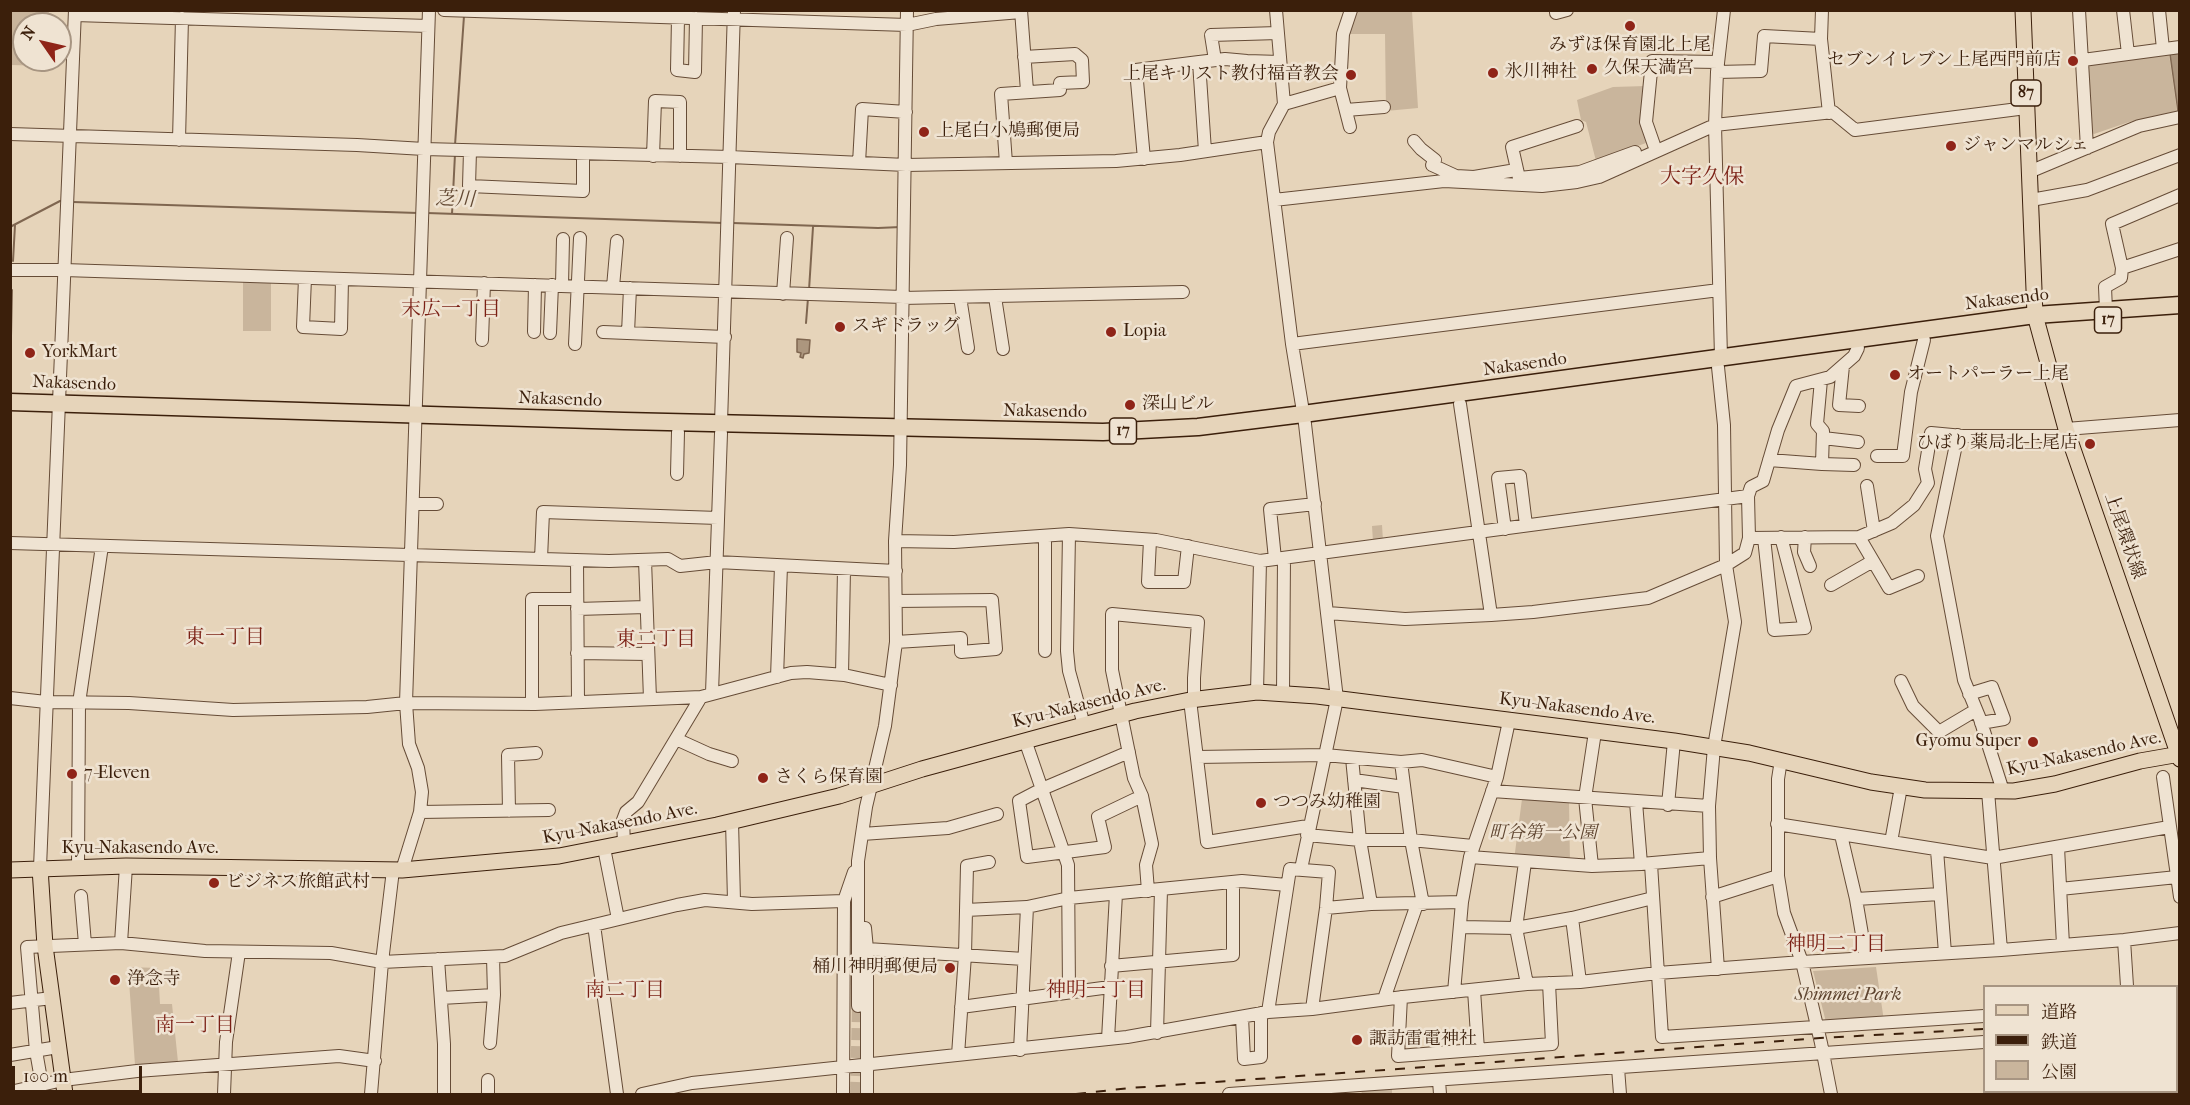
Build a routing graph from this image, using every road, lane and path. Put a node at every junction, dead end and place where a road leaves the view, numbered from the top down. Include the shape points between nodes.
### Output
1 (429, 10) edge
2 (444, 10) edge
3 (907, 10) edge
4 (1287, 10) edge
5 (1351, 10) edge
6 (1556, 10) edge
7 (1568, 10) edge
8 (1724, 10) edge
9 (1822, 10) edge
10 (2023, 10) edge
11 (2079, 10) edge
12 (2123, 10) edge
13 (2159, 10) edge
14 (1021, 11) edge
15 (1276, 11) edge
16 (75, 13) edge
17 (734, 15) edge
18 (176, 16) edge
19 (297, 16) edge
20 (688, 16) edge
21 (907, 25) junction
22 (428, 26) junction
23 (1278, 33) junction
24 (1821, 39) junction
25 (2180, 47) edge
26 (2163, 49) junction
27 (2128, 54) junction
28 (1024, 57) junction
29 (1215, 60) junction
30 (2083, 60) junction
31 (1199, 62) junction
32 (1280, 62) junction
33 (1717, 67) junction
34 (1340, 88) junction
35 (1027, 91) junction
36 (1284, 105) junction
37 (1384, 107) dead end
38 (2026, 108) junction
39 (1346, 110) junction
40 (906, 112) junction
41 (1829, 113) junction
42 (2180, 117) edge
43 (1715, 123) junction
44 (1577, 126) dead end
45 (1350, 127) dead end
46 (10, 134) edge
47 (69, 137) junction
48 (179, 140) junction
49 (1414, 141) dead end
50 (1267, 142) junction
51 (1654, 145) junction
52 (2087, 148) junction
53 (424, 149) junction
54 (470, 151) junction
55 (1205, 151) junction
56 (583, 154) junction
57 (2180, 155) edge
58 (653, 156) junction
59 (680, 156) junction
60 (730, 157) junction
61 (1144, 159) junction
62 (859, 163) junction
63 (1006, 163) junction
64 (906, 165) junction
65 (1516, 178) junction
66 (2030, 183) junction
67 (2180, 195) edge
68 (1274, 200) junction
69 (580, 238) dead end
70 (787, 238) dead end
71 (563, 239) dead end
72 (617, 241) dead end
73 (2180, 249) edge
74 (2122, 268) junction
75 (10, 270) edge
76 (64, 270) junction
77 (305, 278) junction
78 (342, 279) junction
79 (420, 281) junction
80 (484, 283) junction
81 (535, 285) junction
82 (557, 285) junction
83 (578, 286) junction
84 (614, 287) junction
85 (630, 288) junction
86 (1719, 290) junction
87 (726, 292) junction
88 (1183, 292) dead end
89 (783, 294) junction
90 (902, 297) junction
91 (960, 297) junction
92 (995, 297) junction
93 (2180, 305) edge
94 (2106, 309) junction
95 (2180, 315) edge
96 (2036, 320) junction
97 (534, 332) dead end
98 (603, 332) dead end
99 (550, 333) dead end
100 (628, 333) junction
101 (725, 337) junction
102 (482, 340) dead end
103 (1924, 340) junction
104 (575, 344) dead end
105 (1292, 344) junction
106 (968, 348) dead end
107 (1858, 348) junction
108 (1003, 349) dead end
109 (1719, 362) junction
110 (1843, 366) junction
111 (1821, 380) junction
112 (10, 402) edge
113 (1460, 404) junction
114 (1859, 406) dead end
115 (59, 408) junction
116 (10, 412) edge
117 (416, 419) junction
118 (1304, 419) junction
119 (2180, 420) edge
120 (721, 428) junction
121 (678, 432) junction
122 (899, 432) junction
123 (2068, 433) junction
124 (1958, 435) junction
125 (1823, 438) junction
126 (1858, 442) dead end
127 (1877, 456) dead end
128 (1769, 460) junction
129 (1822, 464) junction
130 (1854, 465) dead end
131 (677, 474) dead end
132 (1867, 486) dead end
133 (1749, 496) junction
134 (1725, 500) junction
135 (413, 504) junction
136 (437, 504) dead end
137 (1315, 504) junction
138 (718, 518) junction
139 (1526, 525) junction
140 (1505, 529) junction
141 (1874, 531) junction
142 (1478, 533) junction
143 (1069, 534) junction
144 (1045, 536) junction
145 (1781, 537) junction
146 (1805, 537) junction
147 (1859, 537) junction
148 (1749, 538) junction
149 (1764, 538) junction
150 (1150, 540) junction
151 (896, 542) junction
152 (10, 543) edge
153 (53, 544) junction
154 (102, 546) junction
155 (1188, 546) junction
156 (1321, 554) junction
157 (412, 555) junction
158 (541, 559) junction
159 (1279, 559) junction
160 (577, 560) junction
161 (645, 560) junction
162 (1260, 561) junction
163 (1873, 561) junction
164 (717, 562) junction
165 (1726, 565) junction
166 (781, 566) junction
167 (1810, 566) dead end
168 (844, 569) junction
169 (896, 571) junction
170 (1918, 576) dead end
171 (1831, 585) dead end
172 (896, 601) junction
173 (577, 604) junction
174 (646, 607) junction
175 (1328, 613) junction
176 (1491, 615) junction
177 (896, 642) junction
178 (1045, 651) dead end
179 (577, 653) junction
180 (648, 654) junction
181 (842, 675) junction
182 (777, 677) junction
183 (1901, 681) dead end
184 (891, 686) junction
185 (1257, 692) junction
186 (1283, 694) junction
187 (1969, 694) junction
188 (707, 695) junction
189 (10, 698) edge
190 (650, 699) junction
191 (1192, 699) junction
192 (1337, 699) junction
193 (46, 702) junction
194 (578, 702) junction
195 (79, 703) junction
196 (406, 703) junction
197 (532, 704) junction
198 (1976, 710) junction
199 (1122, 715) junction
200 (1509, 721) junction
201 (1981, 723) junction
202 (1084, 725) junction
203 (1595, 732) junction
204 (676, 739) junction
205 (1025, 740) junction
206 (1674, 741) junction
207 (1714, 747) junction
208 (1129, 752) junction
209 (536, 753) dead end
210 (1325, 755) junction
211 (2179, 756) edge
212 (1197, 757) junction
213 (1352, 758) junction
214 (1781, 760) junction
215 (732, 761) dead end
216 (1401, 762) junction
217 (1497, 777) junction
218 (2163, 777) dead end
219 (1354, 780) junction
220 (871, 786) junction
221 (1404, 787) junction
222 (1901, 787) junction
223 (1042, 789) junction
224 (1492, 791) junction
225 (1996, 791) junction
226 (1142, 796) junction
227 (1586, 798) junction
228 (1636, 802) junction
229 (1668, 804) junction
230 (1709, 806) junction
231 (549, 810) dead end
232 (509, 811) junction
233 (420, 812) junction
234 (997, 814) dead end
235 (732, 822) junction
236 (1777, 824) junction
237 (2169, 827) junction
238 (1308, 830) junction
239 (862, 834) junction
240 (1841, 835) junction
241 (1360, 840) junction
242 (1410, 840) junction
243 (1892, 842) junction
244 (624, 844) junction
245 (2058, 847) junction
246 (604, 848) junction
247 (1937, 850) junction
248 (1472, 851) junction
249 (1064, 852) junction
250 (1710, 858) junction
251 (1993, 858) junction
252 (858, 861) junction
253 (989, 862) dead end
254 (1525, 862) junction
255 (1646, 864) junction
256 (126, 866) junction
257 (1592, 866) junction
258 (78, 867) junction
259 (40, 868) junction
260 (1301, 869) junction
261 (10, 870) edge
262 (397, 870) junction
263 (1778, 876) junction
264 (2176, 877) junction
265 (1233, 882) junction
266 (1287, 885) junction
267 (2060, 889) junction
268 (1155, 891) junction
269 (1116, 894) junction
270 (1940, 894) junction
271 (81, 896) dead end
272 (1712, 897) junction
273 (2180, 897) edge
274 (1070, 898) junction
275 (1653, 898) junction
276 (1856, 898) junction
277 (844, 901) junction
278 (734, 902) junction
279 (1462, 902) junction
280 (1371, 904) junction
281 (1420, 904) junction
282 (1027, 907) junction
283 (1326, 908) junction
284 (966, 910) junction
285 (1572, 918) junction
286 (618, 919) junction
287 (594, 925) junction
288 (1461, 927) junction
289 (1516, 928) junction
290 (2180, 933) edge
291 (2124, 940) junction
292 (121, 943) junction
293 (85, 944) junction
294 (2063, 945) junction
295 (45, 946) junction
296 (867, 949) junction
297 (2001, 950) junction
298 (239, 952) junction
299 (1945, 952) junction
300 (965, 955) junction
301 (493, 957) junction
302 (1866, 958) junction
303 (438, 959) junction
304 (1024, 959) junction
305 (1159, 961) junction
306 (382, 962) junction
307 (1802, 962) junction
308 (1111, 966) junction
309 (1718, 969) junction
310 (1658, 973) junction
311 (1580, 982) junction
312 (1549, 983) junction
313 (1527, 984) junction
314 (2127, 985) edge
315 (1110, 987) junction
316 (1474, 990) junction
317 (1069, 991) junction
318 (1454, 992) junction
319 (495, 994) junction
320 (1401, 997) junction
321 (52, 998) junction
322 (441, 998) junction
323 (1384, 999) junction
324 (1022, 1000) junction
325 (32, 1001) junction
326 (10, 1003) edge
327 (858, 1006) tunnel mouth
328 (961, 1007) junction
329 (1312, 1009) junction
330 (1265, 1013) junction
331 (1983, 1016) edge
332 (1242, 1017) junction
333 (1817, 1026) junction
334 (1157, 1033) junction
335 (1108, 1040) junction
336 (1983, 1042) edge
337 (490, 1043) dead end
338 (58, 1047) junction
339 (1020, 1050) junction
340 (1478, 1050) junction
341 (36, 1051) junction
342 (1823, 1053) junction
343 (10, 1054) edge
344 (958, 1055) junction
345 (375, 1061) junction
346 (867, 1065) junction
347 (224, 1066) junction
348 (843, 1068) junction
349 (1618, 1068) junction
350 (488, 1080) dead end
351 (1439, 1080) junction
352 (42, 1085) junction
353 (64, 1087) edge
354 (1399, 1089) edge
355 (10, 1092) edge
356 (2156, 1093) edge
357 (224, 1095) edge
358 (371, 1095) edge
359 (444, 1095) edge
360 (488, 1095) edge
361 (617, 1095) edge
362 (642, 1095) edge
363 (843, 1095) edge
364 (867, 1095) edge
365 (1229, 1095) edge
366 (1440, 1095) edge
367 (1620, 1095) edge
368 (1831, 1095) edge
369 (2134, 1095) edge

1 - 22 street
2 - 20 street
3 - 21 street
4 - 15 street
5 - 34 street via 1343,34
6 - 7 street
8 - 33 street
9 - 24 street
10 - 38 main road, 87
11 - 30 street
12 - 27 street
13 - 26 street
14 - 21 street
14 - 28 street
15 - 23 street
16 - 18 street
16 - 47 street
17 - 20 street
17 - 21 street
17 - 60 street
18 - 19 street
18 - 48 street
19 - 22 street
21 - 40 street
22 - 53 street
23 - 29 street via 1211,35
23 - 32 street
24 - 33 street via 1764,36 1761,71
24 - 41 street
25 - 26 street
26 - 27 street
27 - 30 street
28 - 35 street
28 - 35 street via 1075,54 1082,60 1083,82 1060,83 1060,90
29 - 31 street
29 - 32 street
30 - 52 street
31 - 55 street
31 - 61 street via 1137,70
32 - 36 street
33 - 43 street
33 - 51 street via 1652,61 1646,122
34 - 36 street
34 - 39 street
35 - 63 street via 1001,94
36 - 50 street
37 - 39 street
38 - 41 street via 1855,130 1833,112
38 - 66 main road, 87
39 - 45 street
40 - 62 street via 862,109
40 - 64 street
41 - 43 street
42 - 52 street via 2139,126
43 - 51 street
43 - 65 street via 1599,177 1542,186
43 - 86 street
44 - 65 street via 1512,147
46 - 47 street
47 - 48 street
47 - 76 street
48 - 53 street
49 - 65 street via 1435,160 1432,165 1456,176
50 - 55 street
50 - 68 street
51 - 65 street via 1580,172
52 - 66 street
53 - 54 street
53 - 79 street
54 - 56 street
54 - 56 street via 469,186 583,191
55 - 61 street
56 - 58 street
57 - 66 street via 2087,190
58 - 59 street
58 - 59 street via 655,101 680,102
59 - 60 street
60 - 62 street
60 - 87 street
61 - 63 street
62 - 64 street
63 - 64 street
64 - 90 street
65 - 68 street via 1444,181
66 - 96 main road, 87
67 - 74 street via 2112,224
68 - 105 street
69 - 83 street
70 - 89 street
71 - 82 street
72 - 84 street
73 - 74 street
74 - 94 street via 2121,278 2105,287
75 - 76 street
76 - 77 street
76 - 115 street
77 - 78 street
77 - 78 street via 303,327 341,329
78 - 79 street
79 - 80 street
79 - 117 street
80 - 81 street
80 - 102 street
81 - 82 street
81 - 97 street
82 - 83 street
82 - 99 street
83 - 84 street
83 - 104 street
84 - 85 street
85 - 87 street
85 - 100 street
86 - 105 street
86 - 109 street
87 - 89 street
87 - 101 street
88 - 92 street
89 - 90 street
90 - 91 street
90 - 122 street
91 - 92 street
91 - 106 street
92 - 108 street
93 - 94 highway, Nakasendo / 17
94 - 96 highway, Nakasendo / 17
95 - 96 highway, Nakasendo / 17
96 - 103 highway, Nakasendo / 17
96 - 109 highway, Nakasendo / 17
96 - 123 main road, 上尾環状線
98 - 100 street
100 - 101 street
101 - 120 street
103 - 107 highway, Nakasendo / 17
103 - 127 street via 1911,392 1903,456
105 - 118 street
107 - 109 highway, Nakasendo / 17
107 - 110 street
109 - 113 highway, Nakasendo / 17
109 - 118 highway, Nakasendo / 17
109 - 134 street
110 - 111 street
110 - 114 street via 1839,405
111 - 125 street via 1817,423
111 - 128 street via 1796,386
112 - 115 highway, Nakasendo / 17
113 - 118 highway, Nakasendo / 17
113 - 142 street
115 - 116 highway, Nakasendo / 17
115 - 117 highway, Nakasendo / 17
115 - 153 street
117 - 120 highway, Nakasendo / 17
117 - 121 highway, Nakasendo / 17
117 - 135 street
118 - 122 highway, Nakasendo / 17 via 1200,437 1129,441 1026,442
118 - 137 street
119 - 123 street
120 - 121 highway, Nakasendo / 17
120 - 122 highway, Nakasendo / 17
120 - 138 street
121 - 131 street
122 - 151 street
123 - 124 street
123 - 211 main road, 上尾環状線
124 - 141 street via 1931,433 1924,469 1929,483 1914,505 1892,523
124 - 187 street via 1937,536
125 - 126 street
125 - 129 street
128 - 129 street
128 - 133 street via 1763,481 1751,487
129 - 130 street
132 - 141 street
133 - 134 street
133 - 148 street
134 - 139 street
134 - 165 street
135 - 136 street
135 - 157 street
137 - 156 street
137 - 159 street via 1270,509
138 - 158 street via 543,512
138 - 164 street
139 - 140 street
139 - 140 street via 1520,476 1498,478
140 - 142 street
141 - 147 street
142 - 156 street
142 - 176 street
143 - 144 street
143 - 150 street
143 - 202 street via 1067,651
144 - 151 street
144 - 178 street
145 - 146 street
145 - 149 street
145 - 149 street via 1805,628 1774,630
146 - 147 street
146 - 167 street via 1804,552
147 - 163 street
148 - 149 street
148 - 165 street via 1745,552
150 - 155 street
150 - 155 street via 1148,582 1184,582
151 - 169 street
152 - 153 street
153 - 154 street
153 - 193 street
154 - 157 street
154 - 195 street
155 - 162 street
156 - 159 street
156 - 175 street
157 - 158 street
157 - 196 street
158 - 160 street
159 - 162 street
159 - 186 street
160 - 161 street
160 - 173 street
161 - 164 street via 668,559 680,566
161 - 174 street
162 - 185 street
163 - 170 street via 1888,588
163 - 171 street
164 - 166 street
164 - 188 street
165 - 176 street via 1648,598
165 - 207 street via 1735,622
166 - 168 street
166 - 182 street
168 - 169 street
168 - 181 street
169 - 172 street
172 - 177 street
172 - 177 street via 992,600 996,649 961,652 961,638
173 - 174 street
173 - 179 street
173 - 197 street via 532,599
174 - 180 street
175 - 176 street via 1405,619
175 - 192 street
177 - 184 street
179 - 180 street
179 - 194 street
180 - 190 street
181 - 182 street via 807,672
181 - 184 street
182 - 188 street
183 - 198 street via 1913,706 1939,732
184 - 220 street
185 - 186 main road, Kyu-Nakasendo Ave.
185 - 191 main road, Kyu-Nakasendo Ave.
186 - 192 main road, Kyu-Nakasendo Ave.
187 - 198 street
187 - 201 street via 1992,687 2004,718
188 - 190 street
188 - 204 street
189 - 193 street
190 - 194 street
191 - 199 main road, Kyu-Nakasendo Ave.
191 - 199 street via 1198,622 1112,614 1112,670
191 - 212 street
192 - 200 main road, Kyu-Nakasendo Ave.
192 - 210 street
193 - 195 street
193 - 259 street
194 - 197 street
195 - 196 street via 233,710
195 - 258 street
196 - 197 street
196 - 233 street via 409,744 421,786
198 - 201 street
199 - 202 main road, Kyu-Nakasendo Ave.
199 - 208 street
200 - 203 main road, Kyu-Nakasendo Ave.
200 - 217 street
201 - 225 street
202 - 205 main road, Kyu-Nakasendo Ave.
203 - 206 main road, Kyu-Nakasendo Ave.
203 - 227 street
204 - 215 street
204 - 244 street via 638,802 626,812
205 - 220 main road, Kyu-Nakasendo Ave.
205 - 223 street
206 - 207 main road, Kyu-Nakasendo Ave.
206 - 229 street
207 - 214 main road, Kyu-Nakasendo Ave.
207 - 230 street
208 - 223 street
208 - 226 street
209 - 232 street via 508,755
210 - 212 street
210 - 213 street
210 - 238 street
211 - 225 main road, Kyu-Nakasendo Ave. via 2140,761 2055,784
212 - 238 street via 1207,842
213 - 216 street
213 - 219 street
214 - 222 main road, Kyu-Nakasendo Ave.
214 - 236 street
216 - 217 street via 1422,759
216 - 221 street
217 - 224 street
218 - 237 street
219 - 221 street
219 - 241 street
220 - 235 main road, Kyu-Nakasendo Ave.
220 - 239 street
221 - 242 street
222 - 225 main road, Kyu-Nakasendo Ave.
222 - 243 street
223 - 249 street
223 - 249 street via 1019,801 1027,857
224 - 227 street
224 - 248 street
225 - 251 street
226 - 249 street via 1098,817 1105,847
226 - 268 street via 1152,844 1146,865
227 - 228 street
227 - 257 street
228 - 229 street
228 - 255 street
229 - 230 street
230 - 250 street
231 - 232 street
232 - 233 street
233 - 262 street
234 - 239 street via 948,828
235 - 244 main road, Kyu-Nakasendo Ave.
235 - 278 street
236 - 240 street
236 - 263 street
237 - 245 street
237 - 264 street
238 - 241 street
238 - 260 street
239 - 252 street
240 - 243 street
240 - 276 street
241 - 242 street
241 - 280 street
242 - 248 street
242 - 281 street
243 - 247 street
244 - 246 main road, Kyu-Nakasendo Ave.
245 - 251 street
245 - 267 street
246 - 262 main road, Kyu-Nakasendo Ave. via 523,860
246 - 286 street
247 - 251 street
247 - 270 street
248 - 254 street
248 - 279 street
249 - 274 street
250 - 255 street
250 - 272 street
251 - 297 street
252 - 277 street
252 - 296 street via 865,888
252 - 327 street
253 - 284 street via 967,866
254 - 257 street
254 - 289 street
255 - 257 street
255 - 275 street
256 - 258 main road, Kyu-Nakasendo Ave.
256 - 262 main road, Kyu-Nakasendo Ave.
256 - 292 street
258 - 259 main road, Kyu-Nakasendo Ave.
259 - 261 main road, Kyu-Nakasendo Ave.
259 - 295 main road
260 - 266 street via 1290,869
260 - 283 street via 1329,872
262 - 306 street
263 - 272 street
263 - 307 street via 1784,913
264 - 267 street
264 - 273 street
265 - 266 street
265 - 268 street
265 - 305 street via 1233,955
266 - 330 street
267 - 294 street
268 - 269 street
268 - 305 street
269 - 274 street
269 - 308 street
270 - 276 street
270 - 299 street
271 - 293 street
272 - 309 street
274 - 282 street
274 - 317 street
275 - 285 street
275 - 310 street
276 - 302 street
277 - 278 street
277 - 348 street
278 - 286 street via 705,900
279 - 281 street
279 - 288 street
280 - 281 street
280 - 283 street
281 - 323 street
282 - 284 street
282 - 304 street
283 - 329 street
284 - 300 street
285 - 289 street
285 - 311 street
286 - 287 street
287 - 301 street
287 - 361 street
288 - 289 street
288 - 318 street
289 - 313 street
290 - 291 street
291 - 294 street
291 - 314 street
292 - 293 street
292 - 298 street
293 - 295 street
294 - 297 street
295 - 321 main road
295 - 325 street via 27,947
296 - 300 street
296 - 346 street
297 - 299 street
298 - 306 street via 331,953
298 - 347 street
299 - 302 street
300 - 304 street
300 - 328 street
301 - 303 street
301 - 319 street
302 - 307 street
303 - 306 street
303 - 322 street
304 - 324 street
305 - 308 street
305 - 334 street
306 - 345 street
307 - 309 street
307 - 333 street
308 - 315 street
309 - 310 street
310 - 311 street
310 - 333 street via 1662,1037
311 - 312 street
312 - 313 street
312 - 340 street via 1552,1044
313 - 316 street
315 - 317 street
315 - 335 street
316 - 318 street
316 - 340 street
317 - 324 street
318 - 320 street
319 - 322 street
319 - 337 street
320 - 323 street
320 - 340 street via 1398,1056
321 - 325 street
321 - 338 main road
322 - 359 street
323 - 329 street
324 - 328 street
324 - 339 street
325 - 326 street
325 - 341 street
328 - 344 street
329 - 330 street
330 - 332 street
330 - 332 street via 1261,1057 1244,1059
331 - 333 street
332 - 334 street
333 - 342 street
334 - 335 street
335 - 339 street
336 - 342 street
338 - 341 street
338 - 353 main road
339 - 344 street
341 - 343 street
341 - 352 street
342 - 349 street
342 - 368 street
344 - 346 street
345 - 347 street via 339,1056
345 - 358 street
346 - 348 street
346 - 364 street
347 - 353 street via 137,1071
347 - 357 street
348 - 362 street via 692,1083
348 - 363 street
349 - 351 street
349 - 367 street
350 - 360 street
351 - 354 street
351 - 366 street
352 - 353 street
352 - 355 street
354 - 365 street
356 - 369 street

